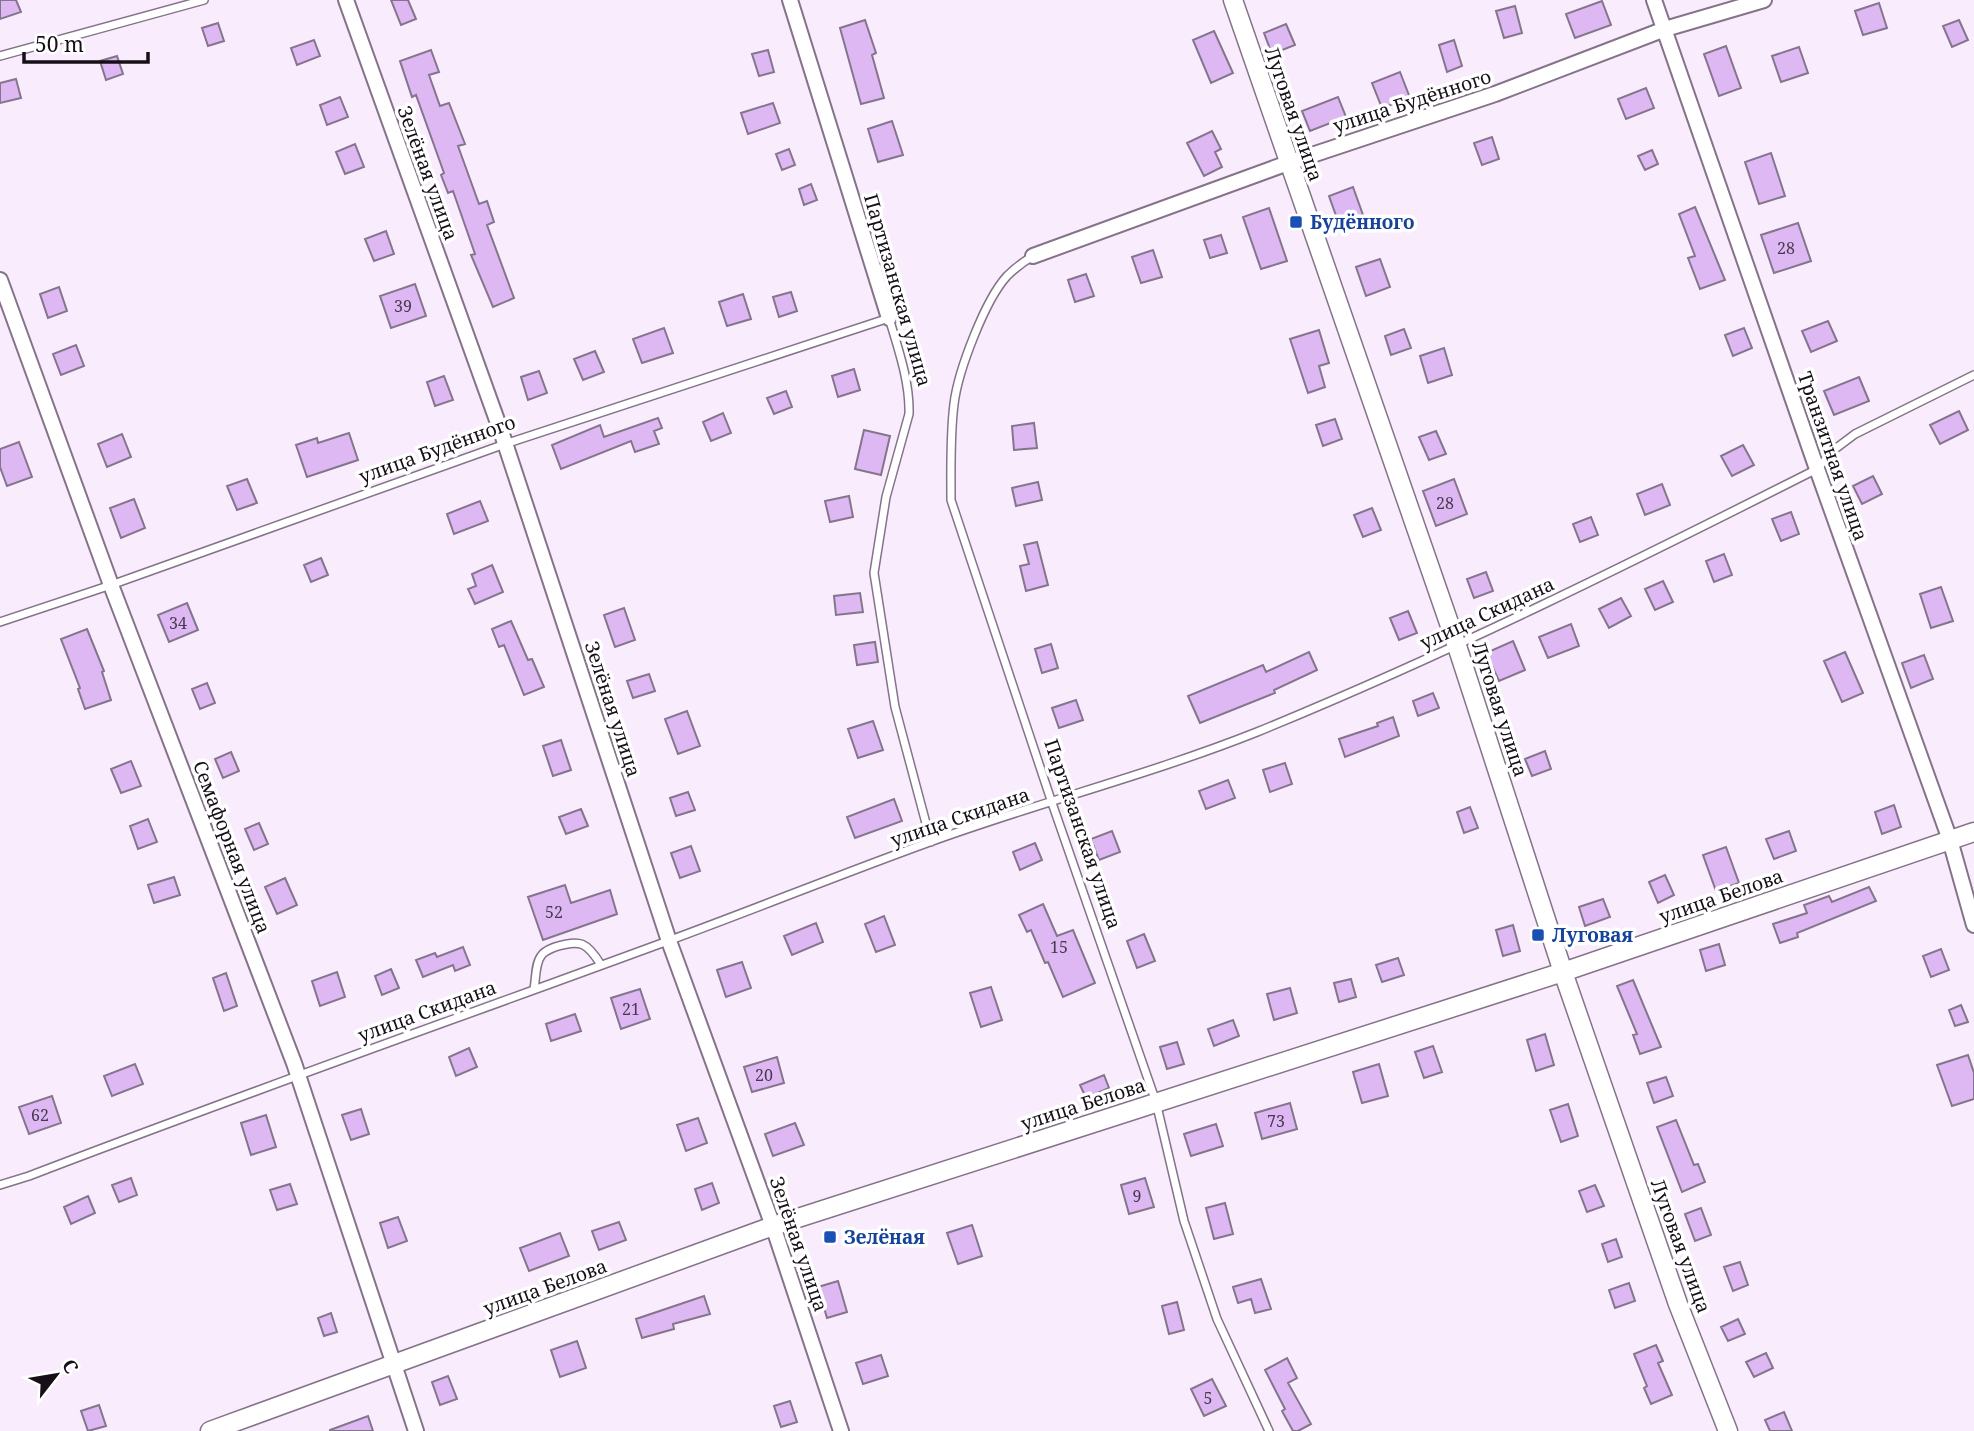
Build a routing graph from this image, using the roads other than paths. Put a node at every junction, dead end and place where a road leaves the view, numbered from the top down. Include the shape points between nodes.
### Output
1 (204, 0) edge
2 (346, 0) edge
3 (790, 0) edge
4 (1233, 0) edge
5 (1654, 0) edge
6 (1764, 0) edge
7 (1665, 29) junction
8 (0, 56) edge
9 (1288, 163) junction
10 (1033, 257) joint
11 (0, 280) edge
12 (889, 318) junction
13 (1974, 375) edge
14 (505, 444) junction
15 (1817, 469) junction
16 (111, 586) junction
17 (0, 622) edge
18 (1457, 646) junction
19 (1052, 803) junction
20 (1974, 832) edge
21 (1950, 840) junction
22 (931, 842) junction
23 (1974, 925) edge
24 (669, 941) junction
25 (601, 965) junction
26 (1563, 972) junction
27 (534, 989) junction
28 (298, 1075) junction
29 (1156, 1102) junction
30 (0, 1185) edge
31 (773, 1226) junction
32 (394, 1364) junction
33 (210, 1431) edge
34 (416, 1431) edge
35 (841, 1431) edge
36 (1269, 1431) edge
37 (1728, 1431) edge

1 - 8 lane
2 - 14 street, Зелёная улица
3 - 12 street, Партизанская улица
4 - 9 street, Луговая улица
5 - 7 street, Транзитная улица
6 - 7 street, улица Будённого
7 - 9 street, улица Будённого via 1495,94
7 - 15 street, Транзитная улица
9 - 10 street, улица Будённого
9 - 18 street, Луговая улица
10 - 19 lane, Партизанская улица via 1018,265 1001,285 968,354 955,401 951,500
11 - 16 street, Семафорная улица
12 - 14 lane, улица Будённого
12 - 22 lane, Партизанская улица via 909,414 886,497 874,573 895,707
13 - 15 lane, улица Скидана via 1855,434
14 - 16 lane, улица Будённого
14 - 24 street, Зелёная улица
15 - 18 lane, улица Скидана
15 - 21 street, Транзитная улица
16 - 17 lane, улица Будённого
16 - 28 street, Семафорная улица
18 - 19 lane, улица Скидана via 1211,750
18 - 26 street, Луговая улица
19 - 22 lane, улица Скидана
19 - 29 lane, Партизанская улица
20 - 21 street, улица Белова
21 - 23 street, Транзитная улица
21 - 26 street, улица Белова
22 - 24 lane, улица Скидана
24 - 25 lane, улица Скидана
24 - 31 street, Зелёная улица
25 - 27 lane, улица Скидана
25 - 27 lane via 580,943 550,949 541,954 537,964
26 - 29 street, улица Белова
26 - 37 street, Луговая улица via 1678,1304
27 - 28 lane, улица Скидана
28 - 30 lane, улица Скидана
28 - 32 street, Семафорная улица
29 - 31 street, улица Белова
29 - 36 lane, Партизанская улица via 1184,1221 1217,1319
31 - 32 street, улица Белова
31 - 35 street, Зелёная улица
32 - 33 street, улица Белова
32 - 34 street, Семафорная улица

